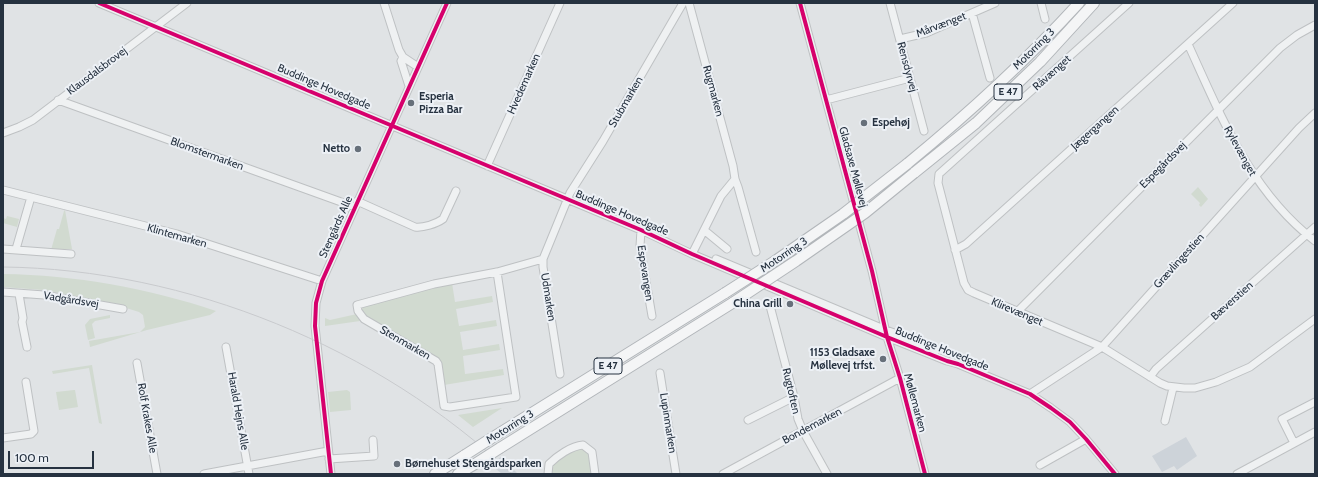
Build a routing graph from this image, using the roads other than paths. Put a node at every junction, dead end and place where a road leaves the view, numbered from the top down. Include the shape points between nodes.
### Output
1 (99, 3) edge
2 (187, 3) edge
3 (384, 3) edge
4 (447, 3) edge
5 (560, 3) edge
6 (683, 3) edge
7 (689, 3) edge
8 (800, 3) edge
9 (890, 3) edge
10 (995, 3) edge
11 (1041, 3) edge
12 (1080, 3) edge
13 (1094, 3) edge
14 (1129, 3) edge
15 (1233, 3) edge
16 (981, 6) edge
17 (972, 13) junction
18 (1045, 19) dead end
19 (1315, 25) edge
20 (155, 27) junction
21 (900, 39) junction
22 (1188, 44) junction
23 (403, 57) junction
24 (418, 67) junction
25 (910, 78) junction
26 (990, 78) dead end
27 (409, 86) junction
28 (58, 100) junction
29 (826, 100) junction
30 (1218, 110) junction
31 (1315, 113) edge
32 (392, 125) junction
33 (924, 130) dead end
34 (3, 133) edge
35 (487, 166) junction
36 (939, 174) joint
37 (1254, 177) junction
38 (735, 179) junction
39 (3, 190) edge
40 (456, 190) dead end
41 (30, 197) junction
42 (568, 200) junction
43 (356, 204) junction
44 (1315, 227) edge
45 (641, 230) junction
46 (704, 230) junction
47 (1306, 235) junction
48 (1315, 241) edge
49 (3, 249) edge
50 (16, 249) junction
51 (727, 249) dead end
52 (955, 250) junction
53 (693, 252) junction
54 (756, 252) dead end
55 (71, 254) dead end
56 (543, 259) junction
57 (497, 272) junction
58 (322, 281) junction
59 (3, 292) edge
60 (19, 294) junction
61 (769, 302) dead end
62 (122, 308) dead end
63 (1017, 312) junction
64 (652, 316) dead end
65 (1315, 319) edge
66 (886, 334) junction
67 (28, 347) dead end
68 (226, 347) dead end
69 (1102, 347) junction
70 (137, 363) dead end
71 (660, 373) dead end
72 (560, 374) dead end
73 (1150, 377) junction
74 (900, 378) junction
75 (26, 382) dead end
76 (1173, 388) junction
77 (1030, 394) junction
78 (794, 397) junction
79 (1315, 402) edge
80 (748, 420) dead end
81 (1165, 421) dead end
82 (803, 431) junction
83 (1315, 432) edge
84 (3, 438) edge
85 (1086, 438) junction
86 (374, 440) dead end
87 (1294, 443) junction
88 (328, 451) junction
89 (329, 459) junction
90 (1040, 465) dead end
91 (248, 466) junction
92 (1113, 473) edge
93 (157, 474) edge
94 (204, 474) edge
95 (249, 474) edge
96 (331, 474) edge
97 (435, 474) edge
98 (458, 474) edge
99 (548, 474) edge
100 (595, 474) edge
101 (676, 474) edge
102 (723, 474) edge
103 (827, 474) edge
104 (925, 474) edge
105 (1237, 474) edge

1 - 20 street, Buddinge Hovedgade
2 - 20 street, Klausdalsbrovej
3 - 23 street
4 - 24 street, Stengårds Alle
5 - 35 street, Hvedemarken
6 - 42 street, Stubmarken
7 - 38 street, Rugmarken
8 - 29 street, Gladsaxe Møllevej
9 - 21 street, Rensdyrvej
10 - 16 street, Mårvænget
11 - 18 street
12 - 97 highway, Motorring 3 / E 47, bridge via 961,119 843,214 775,262
13 - 98 highway, Motorring 3 / E 47, bridge via 1040,62 982,117 865,213 734,302
14 - 36 street, Råvænget
15 - 22 street, Jægergangen
16 - 17 street, Mårvænget
17 - 21 street, Mårvænget via 926,33
17 - 26 street
19 - 30 street, Espegårdsvej via 1280,48
20 - 28 street, Klausdalsbrovej
20 - 32 street, Buddinge Hovedgade
21 - 25 street, Rensdyrvej
22 - 30 street, Rylevænget
22 - 52 street, Jægergangen via 972,238
23 - 24 street
23 - 27 street
24 - 27 street, Stengårds Alle
25 - 29 street
25 - 33 street, Rensdyrvej
27 - 32 street, Stengårds Alle
28 - 34 street, Klausdalsbrovej via 32,120
28 - 43 street, Blomstermarken
29 - 66 street, Gladsaxe Møllevej via 874,278
30 - 37 street, Rylevænget
30 - 63 street, Espegårdsvej
31 - 37 street, Grævlingestien
32 - 35 street, Buddinge Hovedgade
32 - 43 street, Stengårds Alle
35 - 42 street, Buddinge Hovedgade
36 - 52 street, Klirevænget via 938,183
37 - 47 street, Rylevænget via 1284,214
37 - 69 street, Grævlingestien
38 - 46 street via 721,196
38 - 54 street, Rugmarken
39 - 41 street, Klintemarken
40 - 43 street, Blomstermarken via 443,219 419,228
41 - 50 street
41 - 58 street, Klintemarken via 177,234
42 - 45 street, Buddinge Hovedgade
42 - 56 street, Udmarken
43 - 58 street, Stengårds Alle
44 - 47 street, Bæverstien
45 - 53 street, Buddinge Hovedgade
45 - 64 street, Espevangen via 640,246
46 - 51 street
46 - 53 street
47 - 48 street, Rylevænget
47 - 73 street, Bæverstien
49 - 50 street
50 - 55 street
52 - 63 street, Klirevænget via 968,290
53 - 66 street, Buddinge Hovedgade
56 - 57 street, Stenmarken
56 - 72 street, Udmarken
57 - 57 street, Stenmarken via 434,284 357,305 358,312 364,320 436,361 444,406 516,397
58 - 88 street, Stengårds Alle via 316,303 315,326
59 - 60 street, Vadgårdsvej
60 - 62 street, Vadgårdsvej via 44,295
60 - 67 street
61 - 78 street, Rugtoften
63 - 69 street, Klirevænget
65 - 76 street, Klirevænget via 1241,372 1195,388
66 - 74 street, Møllemarken
66 - 77 street, Buddinge Hovedgade via 910,340 958,364
68 - 91 street, Harald Hejns Alle
69 - 73 street, Klirevænget
69 - 77 street, Grævlingestien
70 - 93 street, Rolf Krakes Alle
71 - 101 street, Lupinmarken
73 - 76 street, Klirevænget
74 - 82 street, Bondemarken
74 - 104 street, Møllemarken
75 - 84 street via 34,432
76 - 81 street
77 - 85 street, Buddinge Hovedgade via 1070,422
78 - 80 street
78 - 82 street, Rugtoften
79 - 87 street via 1282,419
82 - 102 street, Bondemarken
82 - 103 street, Rugtoften
83 - 87 street
85 - 90 street
85 - 92 street, Buddinge Hovedgade
86 - 89 street via 374,456
87 - 105 street
88 - 89 street, Stengårds Alle
88 - 91 street
89 - 96 street, Stengårds Alle
91 - 94 street
91 - 95 street, Harald Hejns Alle
99 - 100 street via 548,464 554,458 578,445 583,445 592,452

